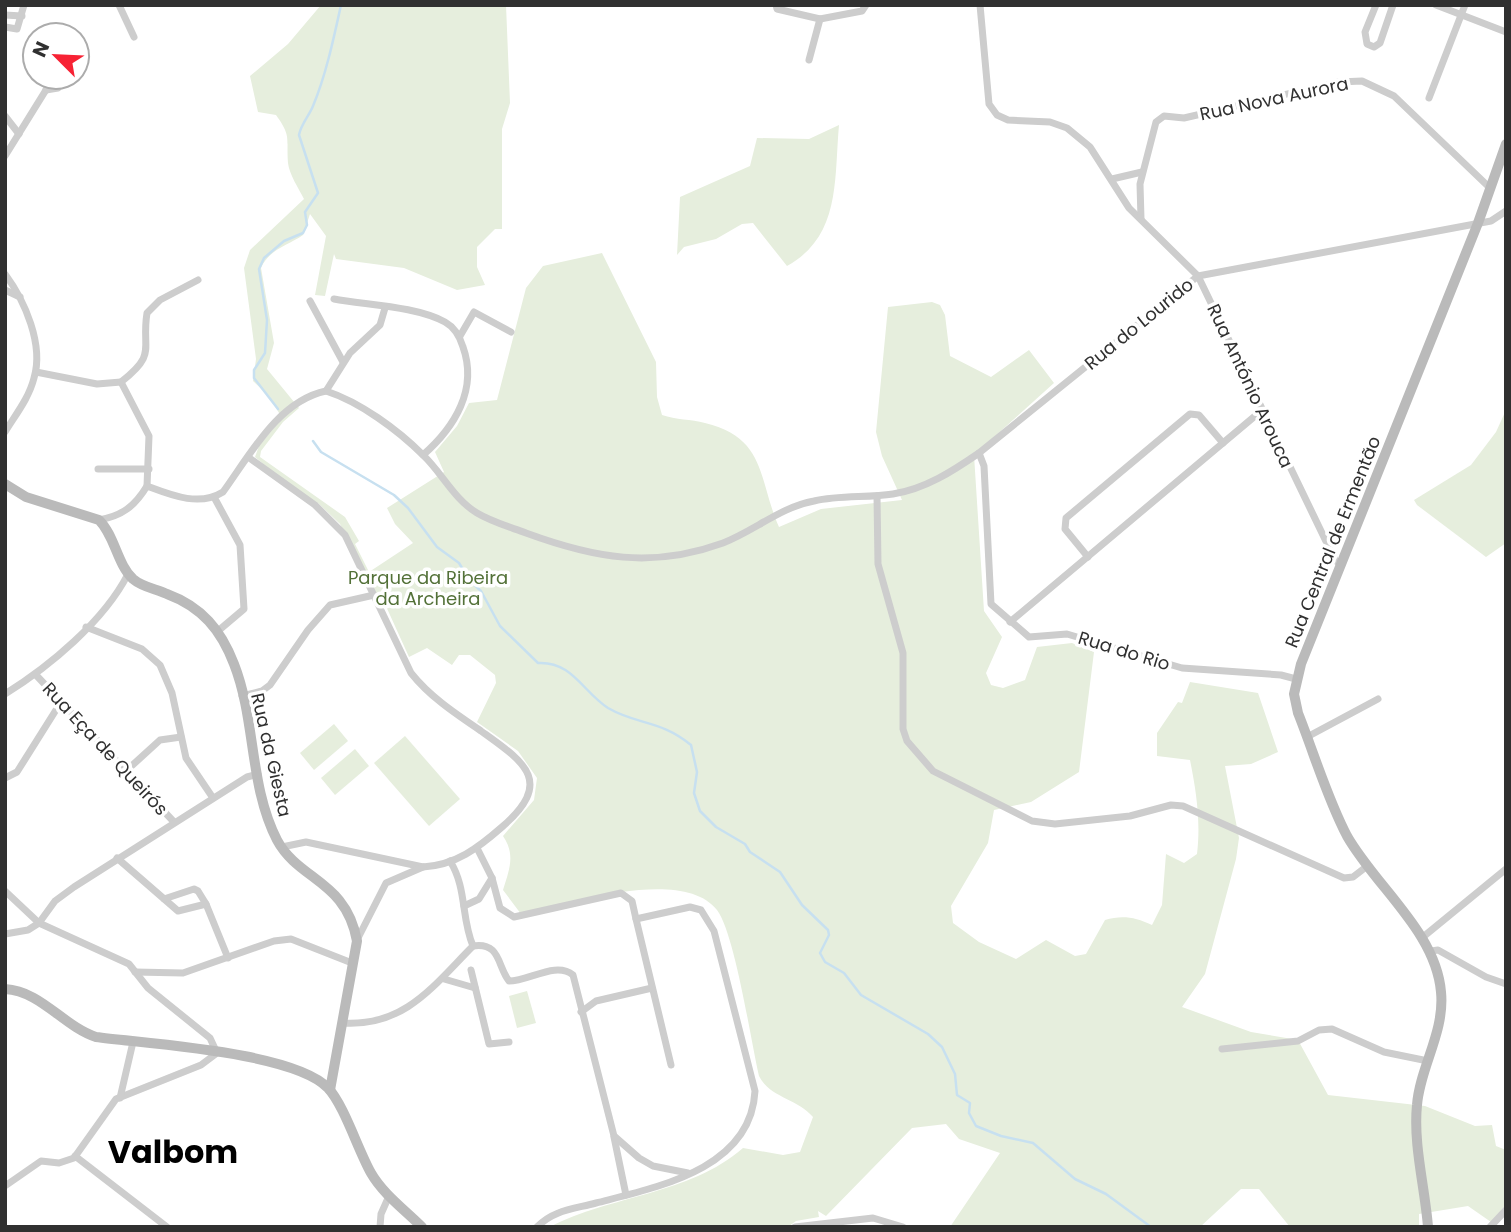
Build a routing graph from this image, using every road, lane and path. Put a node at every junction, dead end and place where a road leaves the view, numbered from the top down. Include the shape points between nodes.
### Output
1 (24, 5) edge
2 (119, 5) edge
3 (776, 5) edge
4 (866, 5) edge
5 (980, 5) edge
6 (1376, 5) edge
7 (1393, 5) edge
8 (1436, 5) edge
9 (1465, 5) edge
10 (5, 15) edge
11 (1461, 15) junction
12 (22, 16) junction
13 (820, 19) junction
14 (5, 27) edge
15 (1506, 32) edge
16 (134, 37) dead end
17 (809, 60) dead end
18 (45, 91) edge
19 (1429, 99) dead end
20 (8, 118) edge
21 (27, 120) junction
22 (19, 134) junction
23 (1506, 144) edge
24 (5, 156) edge
25 (1142, 172) junction
26 (1112, 179) junction
27 (1490, 188) junction
28 (1506, 211) edge
29 (1142, 219) junction
30 (1478, 223) junction
31 (5, 275) edge
32 (1198, 276) junction
33 (198, 280) dead end
34 (5, 290) edge
35 (20, 297) junction
36 (334, 299) dead end
37 (310, 301) dead end
38 (385, 308) junction
39 (511, 332) dead end
40 (460, 336) junction
41 (343, 362) junction
42 (36, 372) junction
43 (121, 382) junction
44 (326, 391) junction
45 (1261, 411) junction
46 (5, 432) edge
47 (1223, 443) junction
48 (979, 453) junction
49 (423, 455) junction
50 (248, 457) junction
51 (99, 469) dead end
52 (149, 469) junction
53 (5, 484) edge
54 (147, 486) junction
55 (877, 496) junction
56 (214, 497) junction
57 (99, 520) junction
58 (1088, 557) junction
59 (1341, 565) junction
60 (128, 574) junction
61 (374, 595) junction
62 (1010, 622) junction
63 (86, 627) junction
64 (218, 631) junction
65 (36, 676) junction
66 (1296, 679) junction
67 (5, 694) edge
68 (242, 696) junction
69 (1378, 699) dead end
70 (61, 702) junction
71 (181, 737) junction
72 (1307, 737) junction
73 (126, 771) junction
74 (258, 774) junction
75 (5, 778) edge
76 (213, 798) junction
77 (174, 822) junction
78 (282, 847) junction
79 (478, 850) junction
80 (117, 858) junction
81 (450, 861) junction
82 (422, 867) junction
83 (1366, 867) junction
84 (1506, 869) edge
85 (492, 878) junction
86 (5, 891) edge
87 (164, 899) junction
88 (206, 904) junction
89 (464, 906) junction
90 (636, 919) junction
91 (39, 923) junction
92 (5, 934) edge
93 (1423, 937) junction
94 (357, 941) junction
95 (474, 946) junction
96 (1431, 951) junction
97 (228, 958) junction
98 (352, 963) junction
99 (471, 970) dead end
100 (135, 972) junction
101 (444, 979) junction
102 (1506, 984) edge
103 (475, 988) junction
104 (652, 988) junction
105 (5, 989) edge
106 (581, 1012) junction
107 (343, 1023) junction
108 (133, 1042) junction
109 (509, 1042) dead end
110 (1222, 1049) dead end
111 (217, 1053) junction
112 (1428, 1061) junction
113 (671, 1065) dead end
114 (330, 1090) junction
115 (120, 1098) junction
116 (614, 1136) junction
117 (75, 1156) junction
118 (689, 1173) junction
119 (5, 1186) edge
120 (626, 1195) junction
121 (389, 1196) junction
122 (1506, 1210) edge
123 (167, 1227) edge
124 (380, 1227) edge
125 (422, 1227) edge
126 (537, 1227) edge
127 (795, 1227) edge
128 (903, 1227) edge
129 (1428, 1227) edge
130 (1490, 1227) edge

1 - 12 street
2 - 16 street
3 - 13 street via 777,9
4 - 13 street via 862,11
5 - 26 street, Rua António Arouca via 989,104 997,115 1067,128 1090,147
6 - 7 street via 1365,32 1367,44 1374,47 1380,43
8 - 11 street
9 - 11 street
10 - 12 street
11 - 15 street
11 - 19 street
12 - 14 street via 17,29
13 - 17 street
18 - 21 street
20 - 21 street
20 - 22 street
21 - 22 street
22 - 24 street
23 - 27 street, Rua Central de Ermentão
25 - 26 street
25 - 27 street, Rua Nova Aurora via 1156,121 1164,116 1184,118 1339,82 1362,81 1394,96
25 - 29 street, Rua Nova Aurora
26 - 29 street, Rua António Arouca via 1129,208
27 - 30 street, Rua Central de Ermentão
28 - 30 street, Rua do Lourido
29 - 32 street, Rua António Arouca
30 - 32 street, Rua do Lourido
30 - 59 street, Rua Central de Ermentão
31 - 35 street
32 - 45 street, Rua António Arouca
32 - 48 street, Rua do Lourido
33 - 43 street via 160,300 148,313 147,352 138,369
34 - 35 street
35 - 42 street via 36,354
36 - 38 street
37 - 41 street
38 - 40 street via 446,322
38 - 41 street via 380,324
39 - 40 street via 474,312
40 - 49 street via 469,364 468,386 456,419
41 - 44 street
42 - 43 street via 97,384
42 - 46 street via 26,401
43 - 52 street via 149,436
44 - 49 street, Rua do Lourido via 372,416
44 - 50 street via 305,398 281,416
45 - 47 street
45 - 59 street, Rua António Arouca
47 - 58 street
47 - 58 street via 1199,415 1190,414 1066,518 1065,529
48 - 55 street, Rua do Lourido via 926,485
48 - 62 street, Rua do Rio via 984,466 991,604
49 - 55 street, Rua do Lourido via 458,498 477,513 565,547 624,559 720,544 814,500
50 - 56 street via 223,492
50 - 61 street via 333,520
51 - 52 street
52 - 54 street
53 - 57 street via 26,497
54 - 56 street via 191,499
54 - 57 street via 124,512
55 - 83 street via 877,564 903,653 903,729 907,741 933,771 1032,821 1055,824 1183,806 1344,877 1353,877
56 - 64 street via 240,545 244,609
57 - 60 street
58 - 62 street
59 - 66 street, Rua Central de Ermentão
60 - 63 street via 114,599
60 - 64 street, Rua da Giesta via 190,604
61 - 68 street via 330,605 270,685
61 - 79 street via 411,673 425,691 516,756 529,776 526,804
62 - 66 street, Rua do Rio via 1029,637 1068,634 1182,668
63 - 65 street
63 - 71 street via 142,649 160,665 172,693
64 - 68 street, Rua da Giesta
65 - 67 street
65 - 70 street, Rua Eça de Queirós
66 - 72 street, Rua Central de Ermentão via 1298,713
68 - 74 street, Rua da Giesta
69 - 72 street
70 - 73 street, Rua Eça de Queirós
70 - 75 street via 17,772
71 - 73 street via 160,740
71 - 76 street via 186,758
72 - 83 street, Rua Central de Ermentão via 1346,833
73 - 77 street, Rua Eça de Queirós
74 - 76 street
74 - 78 street, Rua da Giesta via 267,818
76 - 77 street
77 - 80 street
78 - 82 street via 306,842
78 - 94 street, Rua da Giesta via 342,903 353,920
79 - 81 street
79 - 85 street
80 - 87 street
80 - 91 street via 55,901
81 - 82 street
81 - 89 street via 461,884
82 - 94 street via 386,883
83 - 93 street, Rua Central de Ermentão
84 - 93 street
85 - 89 street via 479,899
85 - 90 street via 506,915 514,917 621,892 632,901
86 - 91 street
87 - 88 street via 178,911
87 - 88 street via 194,889
88 - 97 street
89 - 95 street
90 - 104 street
90 - 118 street via 690,907 708,917 752,1071 754,1109 747,1127 723,1155
91 - 92 street
91 - 100 street via 116,956
93 - 96 street, Rua Central de Ermentão
94 - 98 street
95 - 101 street
95 - 106 street via 497,953 509,981 566,969 573,975
96 - 102 street via 1438,950
96 - 112 street, Rua Central de Ermentão via 1441,991 1441,1016
97 - 98 street via 291,939
97 - 100 street via 183,973
98 - 107 street
99 - 103 street
100 - 111 street via 210,1038
101 - 103 street
101 - 107 street via 382,1021
103 - 109 street via 489,1044
104 - 106 street via 596,1001
104 - 113 street
105 - 108 street via 24,991 82,1032
106 - 116 street
107 - 114 street
108 - 111 street
108 - 115 street
110 - 112 street via 1298,1041 1332,1029 1384,1052
111 - 114 street via 292,1067 317,1078
111 - 115 street via 201,1065
112 - 129 street, Rua Central de Ermentão via 1416,1108
114 - 121 street via 372,1175
115 - 117 street via 100,1118
116 - 118 street via 653,1166
116 - 120 street
117 - 119 street via 59,1163 41,1161
117 - 123 street
118 - 120 street
120 - 126 street via 558,1212
121 - 124 street
121 - 125 street
122 - 130 street
127 - 128 street via 873,1218

